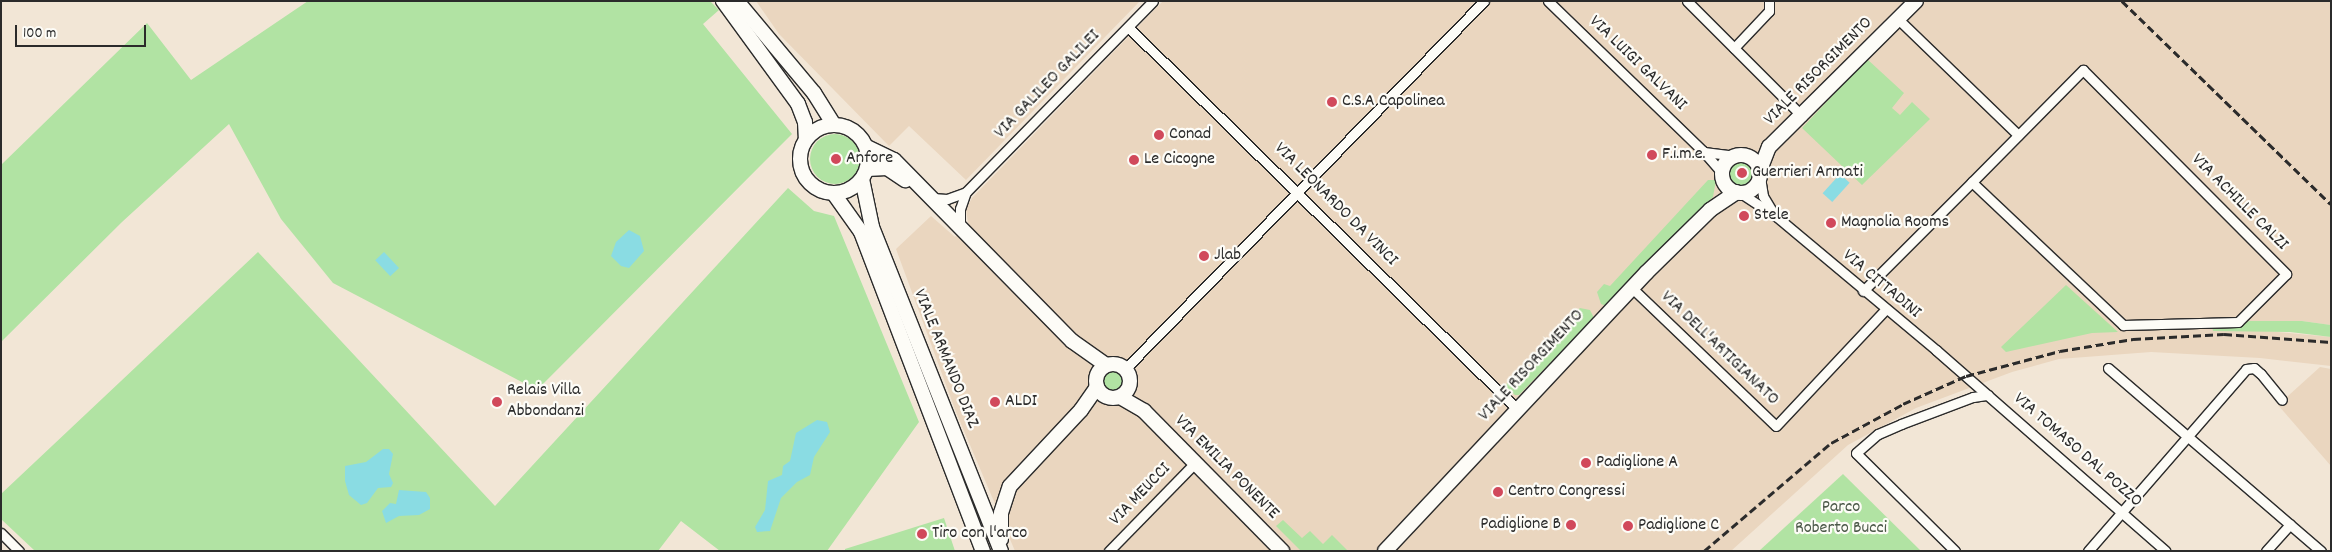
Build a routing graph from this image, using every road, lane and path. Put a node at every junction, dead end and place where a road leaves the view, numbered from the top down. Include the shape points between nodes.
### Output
1 (723, 1) edge
2 (737, 1) edge
3 (1153, 1) edge
4 (1484, 1) edge
5 (1548, 1) edge
6 (1687, 1) edge
7 (1769, 1) edge
8 (1914, 2) edge
9 (1898, 19) junction
10 (1128, 27) junction
11 (1734, 48) junction
12 (1802, 116) junction
13 (833, 124) junction
14 (2018, 135) junction
15 (806, 139) junction
16 (867, 147) junction
17 (1769, 147) junction
18 (1703, 151) junction
19 (1741, 156) junction
20 (865, 174) junction
21 (1760, 174) junction
22 (1723, 177) junction
23 (1972, 182) junction
24 (1299, 191) junction
25 (966, 192) junction
26 (1738, 192) junction
27 (834, 194) junction
28 (932, 198) junction
29 (1710, 210) junction
30 (1777, 217) junction
31 (963, 230) junction
32 (1632, 288) junction
33 (1863, 291) junction
34 (1886, 310) junction
35 (1072, 341) junction
36 (1106, 365) junction
37 (2108, 368) dead end
38 (1125, 369) junction
39 (1966, 376) joint
40 (1099, 386) junction
41 (1124, 393) junction
42 (1988, 396) junction
43 (2282, 400) dead end
44 (1517, 408) junction
45 (2188, 436) junction
46 (1195, 463) junction
47 (2121, 512) junction
48 (2290, 524) junction
49 (1, 533) edge
50 (19, 551) edge
51 (983, 551) edge
52 (1002, 551) edge
53 (1109, 551) edge
54 (1282, 551) edge
55 (1385, 551) edge
56 (1955, 551) edge
57 (2088, 551) edge
58 (2166, 551) edge
59 (2266, 551) edge
60 (2321, 551) edge

1 - 15 main road via 798,104 805,122
2 - 13 main road via 814,93
3 - 10 street, VIA GALILEO GALILEI
4 - 24 street
5 - 18 street, VIA LUIGI GALVANI
6 - 11 street
7 - 11 street via 1769,10
8 - 9 main road, VIALE RISORGIMENTO
9 - 12 main road, VIALE RISORGIMENTO
9 - 14 street
10 - 24 street, VIA LEONARDO DA VINCI
10 - 25 street, VIA GALILEO GALILEI
11 - 12 street
12 - 17 main road, VIALE RISORGIMENTO
13 - 15 main road via 813,132
13 - 16 main road via 850,129
14 - 23 street
14 - 23 street, VIA ACHILLE CALZI via 2083,70 2286,274 2238,322 2123,325
15 - 27 main road via 800,158 805,178 818,189
16 - 20 main road
16 - 28 main road via 894,160
17 - 19 main road, VIALE RISORGIMENTO
17 - 21 main road, VIALE RISORGIMENTO
18 - 19 street
18 - 22 street, VIA LUIGI GALVANI
19 - 21 main road via 1755,161
19 - 22 main road via 1727,161
20 - 27 main road via 855,187
20 - 31 main road via 887,168 898,174 958,233
20 - 52 main road, VIALE ARMANDO DIAZ via 872,227
21 - 26 main road via 1752,189
21 - 30 street, VIA CITTADINI via 1763,196
22 - 26 main road
22 - 29 main road, VIALE RISORGIMENTO
23 - 33 street
24 - 38 street
24 - 44 street, VIA LEONARDO DA VINCI
25 - 28 street, VIA GALILEO GALILEI via 947,199
25 - 31 street via 960,209
26 - 29 main road, VIALE RISORGIMENTO
26 - 30 street, VIA CITTADINI
27 - 51 main road, VIALE ARMANDO DIAZ via 861,232
28 - 31 main road
29 - 32 main road, VIALE RISORGIMENTO
30 - 33 street, VIA CITTADINI
31 - 35 main road
32 - 34 street, VIA DELL'ARTIGIANATO via 1776,426
32 - 44 main road, VIALE RISORGIMENTO
33 - 34 street, VIA CITTADINI
34 - 39 street, VIA CITTADINI
35 - 36 main road
35 - 40 main road
36 - 38 main road via 1114,364
36 - 40 main road
37 - 45 street
38 - 41 main road via 1130,376
39 - 42 street, VIA TOMASO DAL POZZO
40 - 41 main road, VIA EMILIA PONENTE
40 - 52 main road via 1081,410 1013,481 1005,496 1000,522
41 - 46 main road, VIA EMILIA PONENTE
42 - 47 street, VIA TOMASO DAL POZZO
42 - 56 street via 1967,399 1901,424 1878,434 1856,453
43 - 45 street via 2261,374 2254,368 2246,369
44 - 55 main road, VIALE RISORGIMENTO
45 - 47 street
45 - 48 street
46 - 53 street, VIA MEUCCI
46 - 54 main road, VIA EMILIA PONENTE
47 - 57 street
47 - 58 street, VIA TOMASO DAL POZZO
48 - 59 street
48 - 60 street
49 - 50 street

